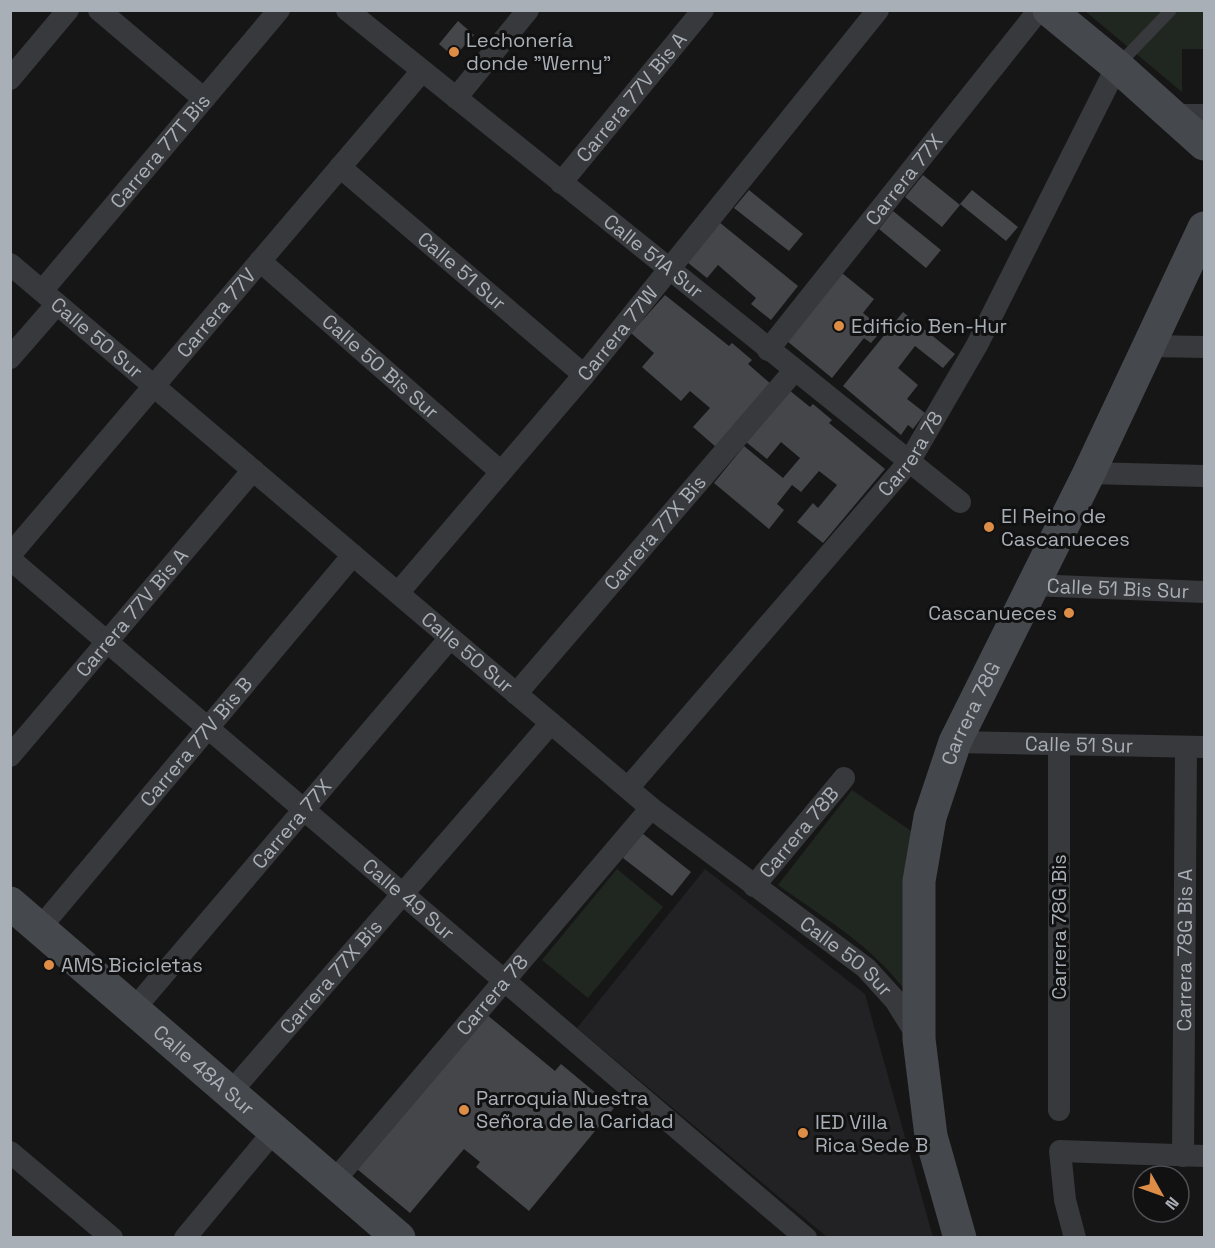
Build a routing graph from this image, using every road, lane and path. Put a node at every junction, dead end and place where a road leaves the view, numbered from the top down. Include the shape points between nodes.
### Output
1 (68, 10) edge
2 (99, 10) edge
3 (279, 10) edge
4 (528, 10) edge
5 (703, 10) edge
6 (878, 10) edge
7 (1039, 10) edge
8 (1049, 10) edge
9 (1171, 10) edge
10 (355, 13) edge
11 (1117, 66) junction
12 (422, 71) junction
13 (10, 80) edge
14 (456, 98) junction
15 (204, 99) junction
16 (1171, 115) junction
17 (1204, 116) edge
18 (1204, 144) edge
19 (340, 167) junction
20 (561, 183) junction
21 (1204, 229) edge
22 (260, 261) junction
23 (10, 264) edge
24 (669, 270) junction
25 (49, 298) junction
26 (1149, 346) junction
27 (1204, 347) edge
28 (768, 350) junction
29 (10, 358) edge
30 (794, 371) junction
31 (584, 375) junction
32 (154, 386) junction
33 (909, 462) junction
34 (253, 470) junction
35 (501, 472) junction
36 (1089, 472) junction
37 (1204, 476) edge
38 (960, 502) dead end
39 (353, 555) junction
40 (10, 557) edge
41 (1031, 585) junction
42 (1204, 592) edge
43 (398, 593) junction
44 (450, 638) junction
45 (108, 642) junction
46 (516, 694) junction
47 (551, 723) junction
48 (208, 728) junction
49 (955, 742) junction
50 (1059, 744) junction
51 (1195, 747) edge
52 (10, 756) edge
53 (844, 778) dead end
54 (628, 788) junction
55 (651, 808) junction
56 (304, 810) junction
57 (754, 886) junction
58 (403, 893) junction
59 (10, 903) edge
60 (40, 928) junction
61 (504, 980) junction
62 (134, 1010) junction
63 (919, 1039) junction
64 (230, 1093) junction
65 (1059, 1110) dead end
66 (274, 1131) junction
67 (11, 1153) edge
68 (1194, 1156) edge
69 (334, 1181) junction
70 (112, 1238) edge
71 (185, 1238) edge
72 (399, 1238) edge
73 (807, 1238) edge
74 (960, 1238) edge
75 (1075, 1238) edge

1 - 13 street
2 - 15 street
3 - 15 street, Carrera 77T Bis
4 - 14 street
5 - 20 street, Carrera 77V Bis A
6 - 24 street, Carrera 77W
7 - 28 street, Carrera 77X
8 - 11 street
9 - 11 lane
10 - 12 street, Calle 51A Sur
11 - 16 street
11 - 33 street, Carrera 78 via 977,345
12 - 14 street, Calle 51A Sur
12 - 19 street, Carrera 77V
14 - 20 street, Calle 51A Sur
15 - 25 street, Carrera 77T Bis
16 - 17 street
16 - 18 street
19 - 22 street, Carrera 77V
19 - 31 street, Calle 51 Sur
20 - 24 street, Calle 51A Sur
21 - 26 street, Carrera 78G
22 - 32 street, Carrera 77V
22 - 35 street, Calle 50 Bis Sur
23 - 25 street, Calle 50 Sur
24 - 28 street, Calle 51A Sur
24 - 31 street, Carrera 77W
25 - 29 street, Carrera 77T Bis
25 - 32 street, Calle 50 Sur
26 - 27 street
26 - 36 street, Carrera 78G
28 - 30 street, Calle 51A Sur
30 - 33 street, Calle 51A Sur
30 - 46 street, Carrera 77X Bis
31 - 35 street, Carrera 77W
32 - 34 street, Calle 50 Sur
32 - 40 street, Carrera 77V
33 - 38 street, Calle 51A Sur
33 - 54 street, Carrera 78
34 - 39 street, Calle 50 Sur
34 - 45 street, Carrera 77V Bis A
35 - 43 street, Carrera 77W
36 - 37 street
36 - 41 street, Carrera 78G
39 - 43 street, Calle 50 Sur
39 - 48 street, Carrera 77V Bis B
40 - 45 street, Calle 49 Sur
41 - 42 street, Calle 51 Bis Sur
41 - 49 street, Carrera 78G
43 - 44 street, Calle 50 Sur
44 - 46 street, Calle 50 Sur
44 - 56 street, Carrera 77X
45 - 48 street, Calle 49 Sur
45 - 52 street, Carrera 77V Bis A
46 - 47 street, Calle 50 Sur
47 - 54 street, Calle 50 Sur
47 - 58 street, Carrera 77X Bis
48 - 56 street, Calle 49 Sur
48 - 60 street, Carrera 77V Bis B
49 - 50 street, Calle 51 Sur
49 - 63 street, Carrera 78G via 930,817 919,881
50 - 51 street, Calle 51 Sur
50 - 65 street, Carrera 78G Bis
51 - 68 street, Carrera 78G Bis A
53 - 57 street, Carrera 78B
54 - 55 street, Calle 50 Sur
55 - 57 street, Calle 50 Sur
55 - 61 street, Carrera 78
56 - 58 street, Calle 49 Sur
56 - 62 street, Carrera 77X
57 - 63 street, Calle 50 Sur via 881,982
58 - 61 street, Calle 49 Sur
58 - 64 street, Carrera 77X Bis
59 - 60 street, Calle 48A Sur
60 - 62 street, Calle 48A Sur
61 - 69 street, Carrera 78
61 - 73 street, Calle 49 Sur
62 - 64 street, Calle 48A Sur
63 - 74 street, Carrera 78G via 931,1136
64 - 66 street, Calle 48A Sur
66 - 69 street, Calle 48A Sur
66 - 71 street
67 - 70 street
68 - 75 street, Carrera 78G Bis A via 1060,1151 1065,1200
69 - 72 street, Calle 48A Sur

